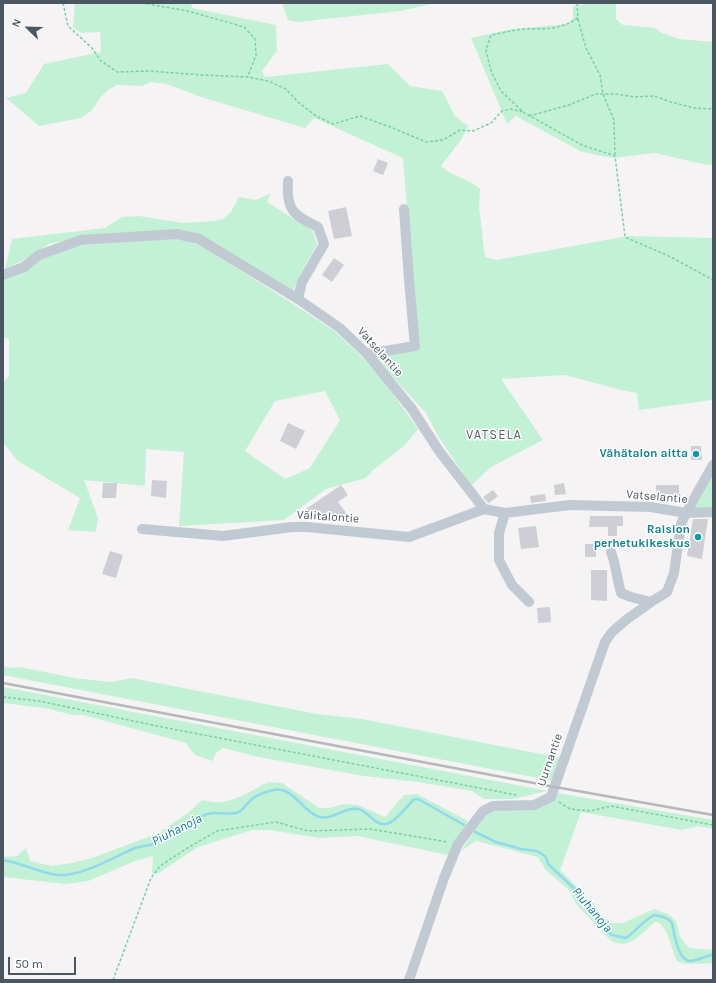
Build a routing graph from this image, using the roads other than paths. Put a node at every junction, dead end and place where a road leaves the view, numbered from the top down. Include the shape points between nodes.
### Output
1 (288, 181) dead end
2 (404, 209) dead end
3 (3, 275) edge
4 (298, 299) junction
5 (367, 354) junction
6 (713, 465) edge
7 (484, 509) junction
8 (713, 512) edge
9 (505, 513) junction
10 (686, 513) junction
11 (142, 529) dead end
12 (611, 552) dead end
13 (529, 602) dead end
14 (650, 602) junction
15 (409, 980) edge

1 - 4 street via 287,195 291,208 300,219 318,227 324,244 302,282
2 - 5 street via 415,346
3 - 4 street, Vatselantie via 24,268 39,255 81,240 177,234 199,239
4 - 5 street, Vatselantie via 340,328
5 - 7 street, Vatselantie via 412,409 439,451
6 - 10 street, Uurnantie
7 - 9 street, Vatselantie
7 - 11 street, Välitalontie via 408,537 306,527 223,536
8 - 10 street, Vatselantie
9 - 10 street, Vatselantie via 570,505 651,508
9 - 13 street via 499,533 499,560 512,584
10 - 14 street, Uurnantie via 681,524 674,573 667,592
12 - 14 street via 621,593
14 - 15 street, Uurnantie via 612,632 605,642 551,797 534,805 493,806 483,811 458,844

